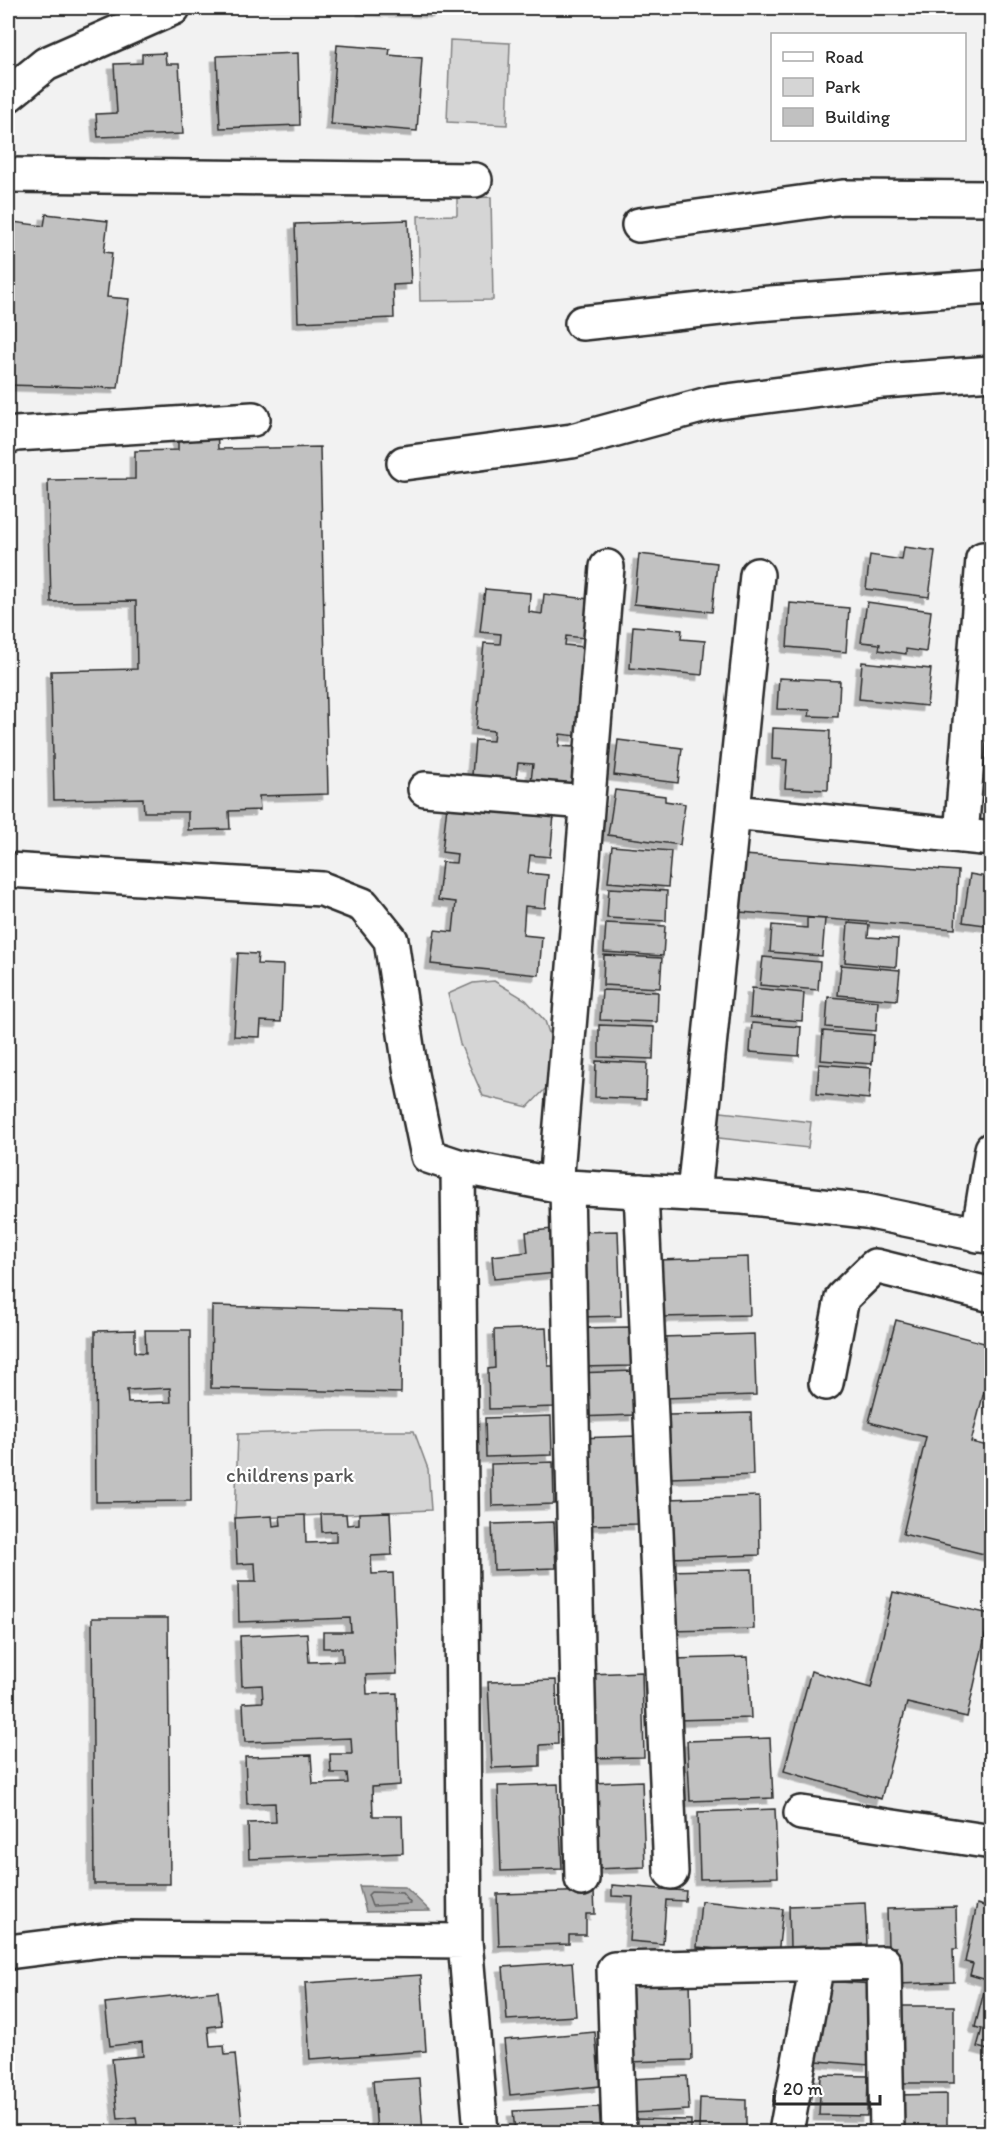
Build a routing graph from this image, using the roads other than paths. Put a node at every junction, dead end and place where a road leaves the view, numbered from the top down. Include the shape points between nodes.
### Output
1 (173, 8) edge
2 (8, 95) edge
3 (8, 175) edge
4 (475, 180) dead end
5 (992, 198) edge
6 (639, 225) dead end
7 (992, 287) edge
8 (582, 323) dead end
9 (992, 373) edge
10 (253, 418) dead end
11 (8, 437) edge
12 (404, 464) dead end
13 (983, 559) dead end
14 (608, 567) dead end
15 (757, 575) dead end
16 (425, 789) dead end
17 (587, 802) junction
18 (733, 812) junction
19 (976, 837) edge
20 (8, 870) edge
21 (992, 1149) edge
22 (458, 1166) junction
23 (561, 1186) junction
24 (641, 1191) junction
25 (694, 1194) junction
26 (985, 1236) edge
27 (992, 1295) edge
28 (826, 1383) dead end
29 (801, 1813) dead end
30 (992, 1842) edge
31 (671, 1872) dead end
32 (582, 1879) dead end
33 (465, 1941) junction
34 (8, 1952) edge
35 (817, 1964) junction
36 (481, 2133) edge
37 (619, 2133) edge
38 (786, 2133) edge
39 (887, 2133) edge

1 - 2 street via 46,64
3 - 4 street
5 - 6 street via 843,197
7 - 8 street via 758,304
9 - 12 street via 882,381 712,403 572,441
10 - 11 street
13 - 19 street
14 - 17 street
15 - 18 street
16 - 17 street
17 - 23 street
18 - 19 street
18 - 25 street
20 - 22 street via 322,890 363,905 391,940 428,1156
21 - 26 street
22 - 23 street
22 - 33 street
23 - 24 street
23 - 32 street
24 - 25 street
24 - 31 street
25 - 26 street via 866,1211
27 - 28 street via 875,1266 842,1298
29 - 30 street
33 - 34 street via 120,1938
33 - 36 street
35 - 37 street via 614,1969
35 - 38 street
35 - 39 street via 884,1963

